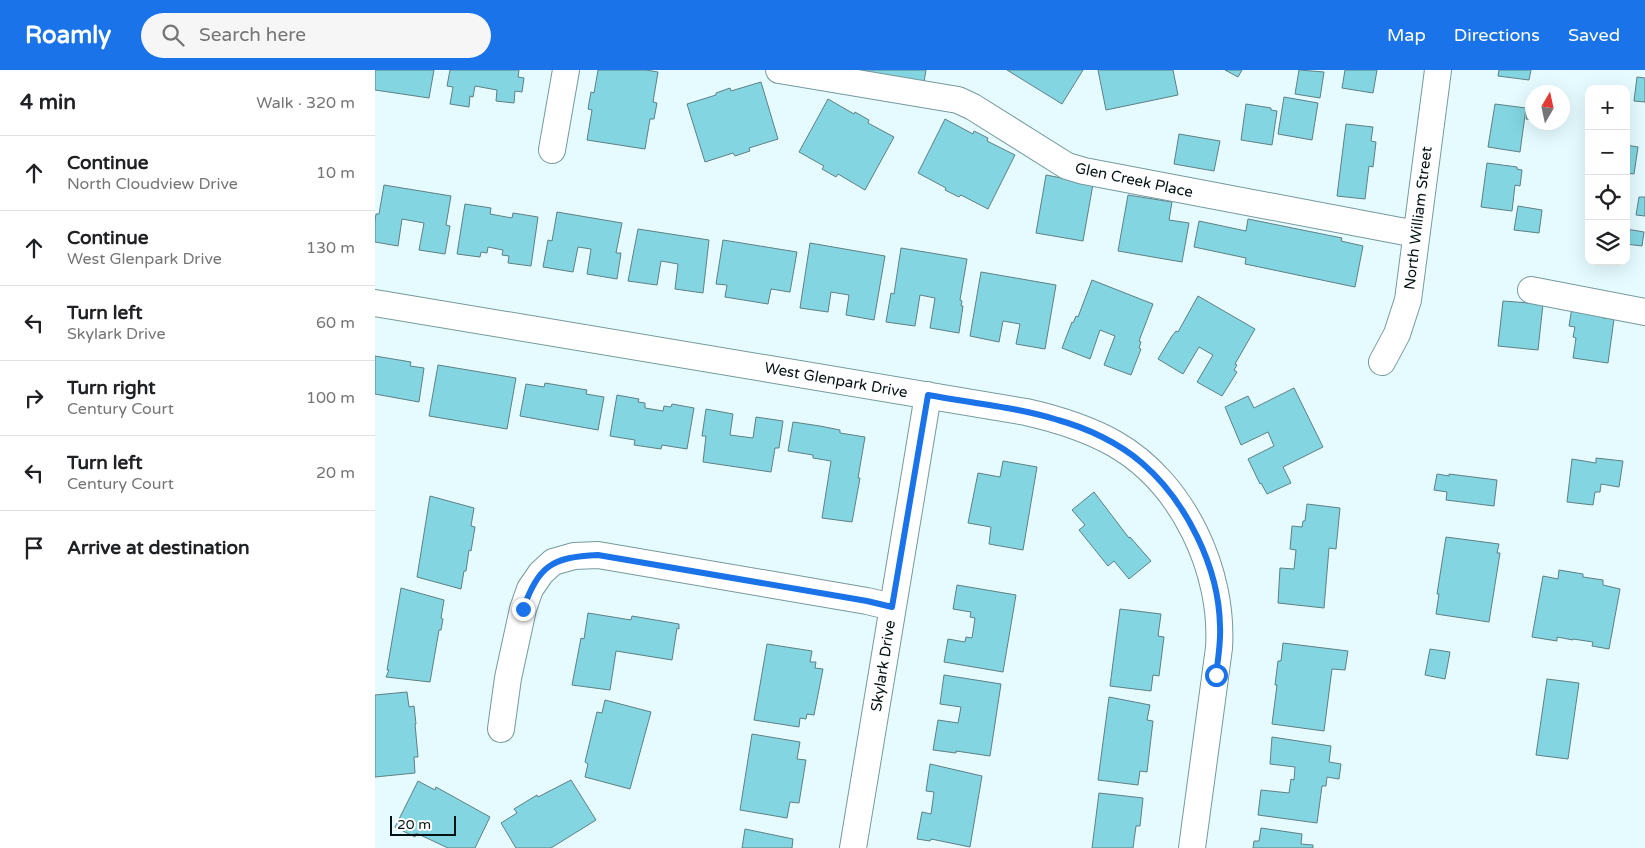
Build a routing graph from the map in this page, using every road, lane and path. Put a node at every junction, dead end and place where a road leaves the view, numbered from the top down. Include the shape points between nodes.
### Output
1 (566, 70) edge
2 (779, 70) edge
3 (1438, 70) edge
4 (552, 150) dead end
5 (1416, 234) junction
6 (1531, 290) dead end
7 (375, 304) edge
8 (1645, 312) edge
9 (1382, 362) dead end
10 (928, 395) junction
11 (892, 607) junction
12 (501, 729) dead end
13 (853, 848) edge
14 (1192, 848) edge

1 - 4 street
2 - 5 street, Glen Creek Place via 957,100 973,106 1067,166 1085,171
3 - 5 street, North William Street
5 - 9 street, North William Street via 1408,300 1397,334
6 - 8 street
7 - 10 street, West Glenpark Drive
10 - 11 street, Skylark Drive
10 - 14 street, West Glenpark Drive via 1025,412 1084,429 1115,444 1142,463 1180,507 1205,554 1218,603 1220,626
11 - 12 street via 598,555 574,556 553,562 541,572 530,589 523,609
11 - 13 street, Skylark Drive

